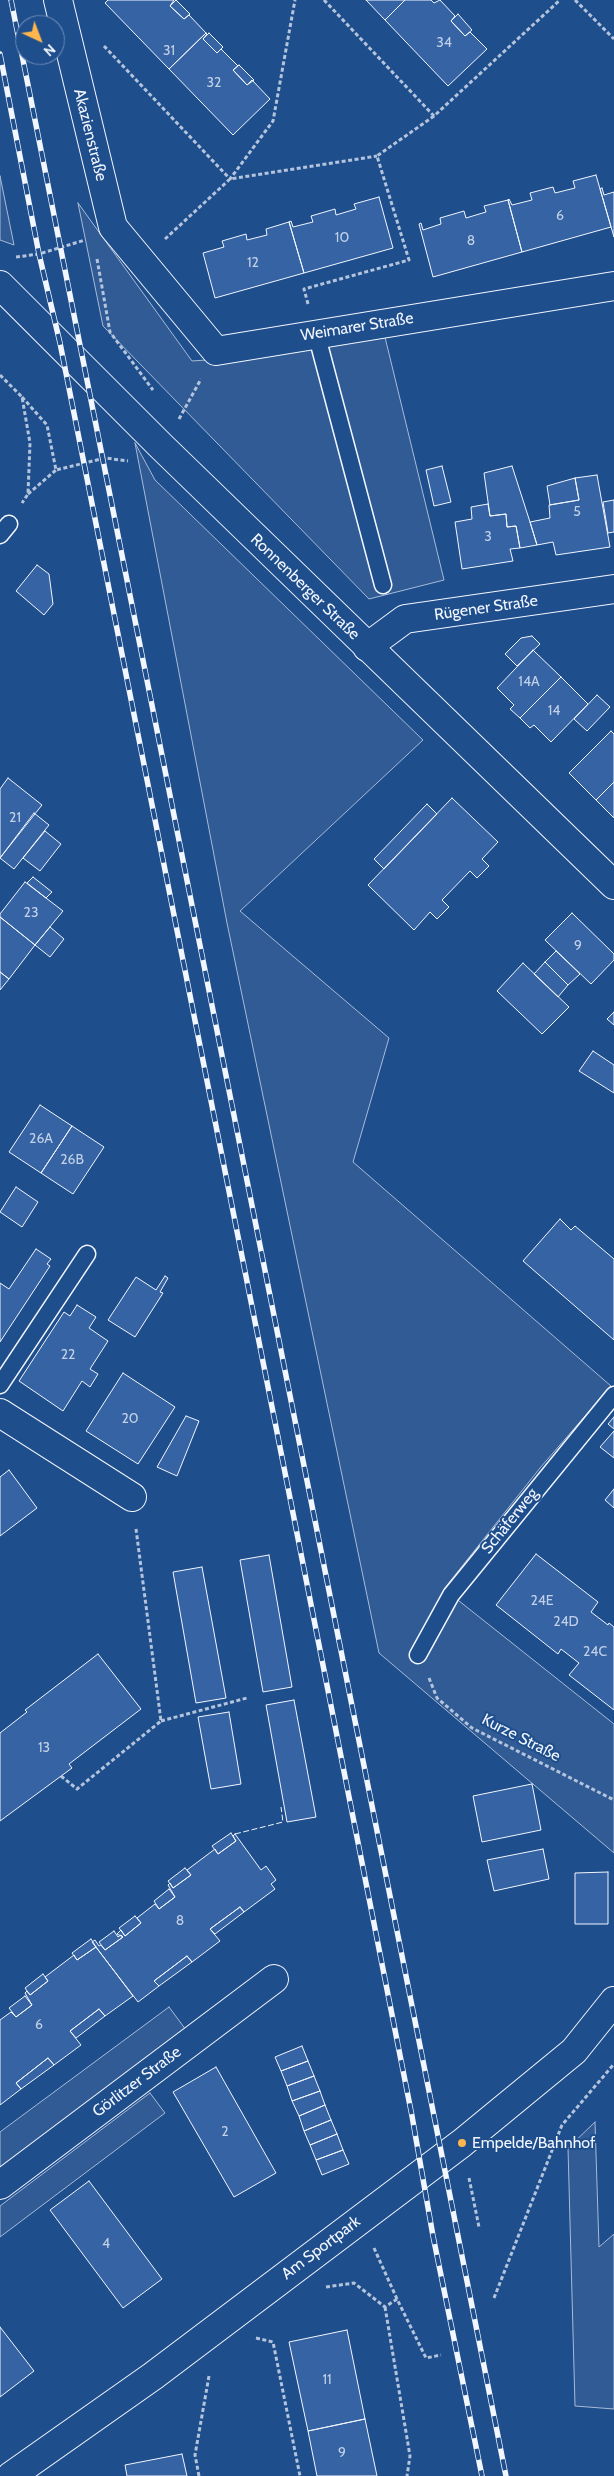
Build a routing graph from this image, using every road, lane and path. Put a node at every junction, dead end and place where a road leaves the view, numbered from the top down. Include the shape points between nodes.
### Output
1 (58, 0) edge
2 (295, 0) edge
3 (324, 0) edge
4 (560, 0) edge
5 (575, 0) edge
6 (614, 39) edge
7 (101, 43) dead end
8 (434, 116) junction
9 (377, 156) junction
10 (230, 180) junction
11 (103, 232) junction
12 (12, 257) dead end
13 (142, 260) junction
14 (0, 286) edge
15 (614, 286) edge
16 (316, 333) junction
17 (0, 375) edge
18 (155, 392) dead end
19 (171, 416) dead end
20 (176, 424) dead end
21 (56, 470) dead end
22 (28, 494) junction
23 (5, 530) edge
24 (383, 585) dead end
25 (614, 589) edge
26 (367, 647) junction
27 (614, 884) edge
28 (87, 1254) dead end
29 (0, 1385) edge
30 (614, 1394) edge
31 (0, 1413) edge
32 (132, 1496) joint
33 (418, 1654) joint
34 (247, 1698) dead end
35 (161, 1721) junction
36 (61, 1776) dead end
37 (614, 1800) edge
38 (274, 1979) dead end
39 (614, 2001) edge
40 (614, 2064) edge
41 (462, 2143) junction
42 (0, 2185) edge
43 (360, 2218) junction
44 (479, 2227) dead end
45 (318, 2288) dead end
46 (494, 2298) dead end
47 (397, 2299) junction
48 (385, 2307) junction
49 (259, 2332) dead end
50 (441, 2355) dead end
51 (210, 2367) dead end
52 (11, 2476) edge
53 (194, 2476) edge
54 (199, 2476) edge
55 (300, 2476) edge
56 (407, 2476) edge

1 - 11 street, Akazienstraße
2 - 10 path via 273,122
3 - 8 path
4 - 8 path
5 - 6 path
7 - 10 path
8 - 9 path
9 - 10 path
9 - 16 path via 409,260 304,289
10 - 13 path
11 - 12 path via 39,254
11 - 13 street, Akazienstraße
11 - 18 path via 110,332
13 - 16 street, Weimarer Straße via 216,351
14 - 26 street, Ronnenberger Straße
15 - 16 street, Weimarer Straße
16 - 24 lane
17 - 22 path via 22,398 30,443
19 - 20 path
21 - 22 path
22 - 23 path
25 - 26 street, Rügener Straße via 405,620
26 - 27 street, Ronnenberger Straße
28 - 29 lane
30 - 33 lane, Schäferweg via 451,1594
31 - 32 street
32 - 35 path
33 - 37 path, Kurze Straße via 438,1698 472,1728
34 - 35 path
35 - 36 path via 76,1789
38 - 42 street, Görlitzer Straße
39 - 41 street, Am Sportpark via 574,2052
40 - 46 path via 562,2125
41 - 43 street, Am Sportpark
41 - 44 path
43 - 47 path
43 - 52 street, Am Sportpark via 153,2376
45 - 48 path via 354,2283
47 - 48 path
47 - 50 path via 426,2358
48 - 56 path via 410,2456
49 - 55 path via 252,2337 273,2342
51 - 54 path via 195,2455
53 - 54 path

